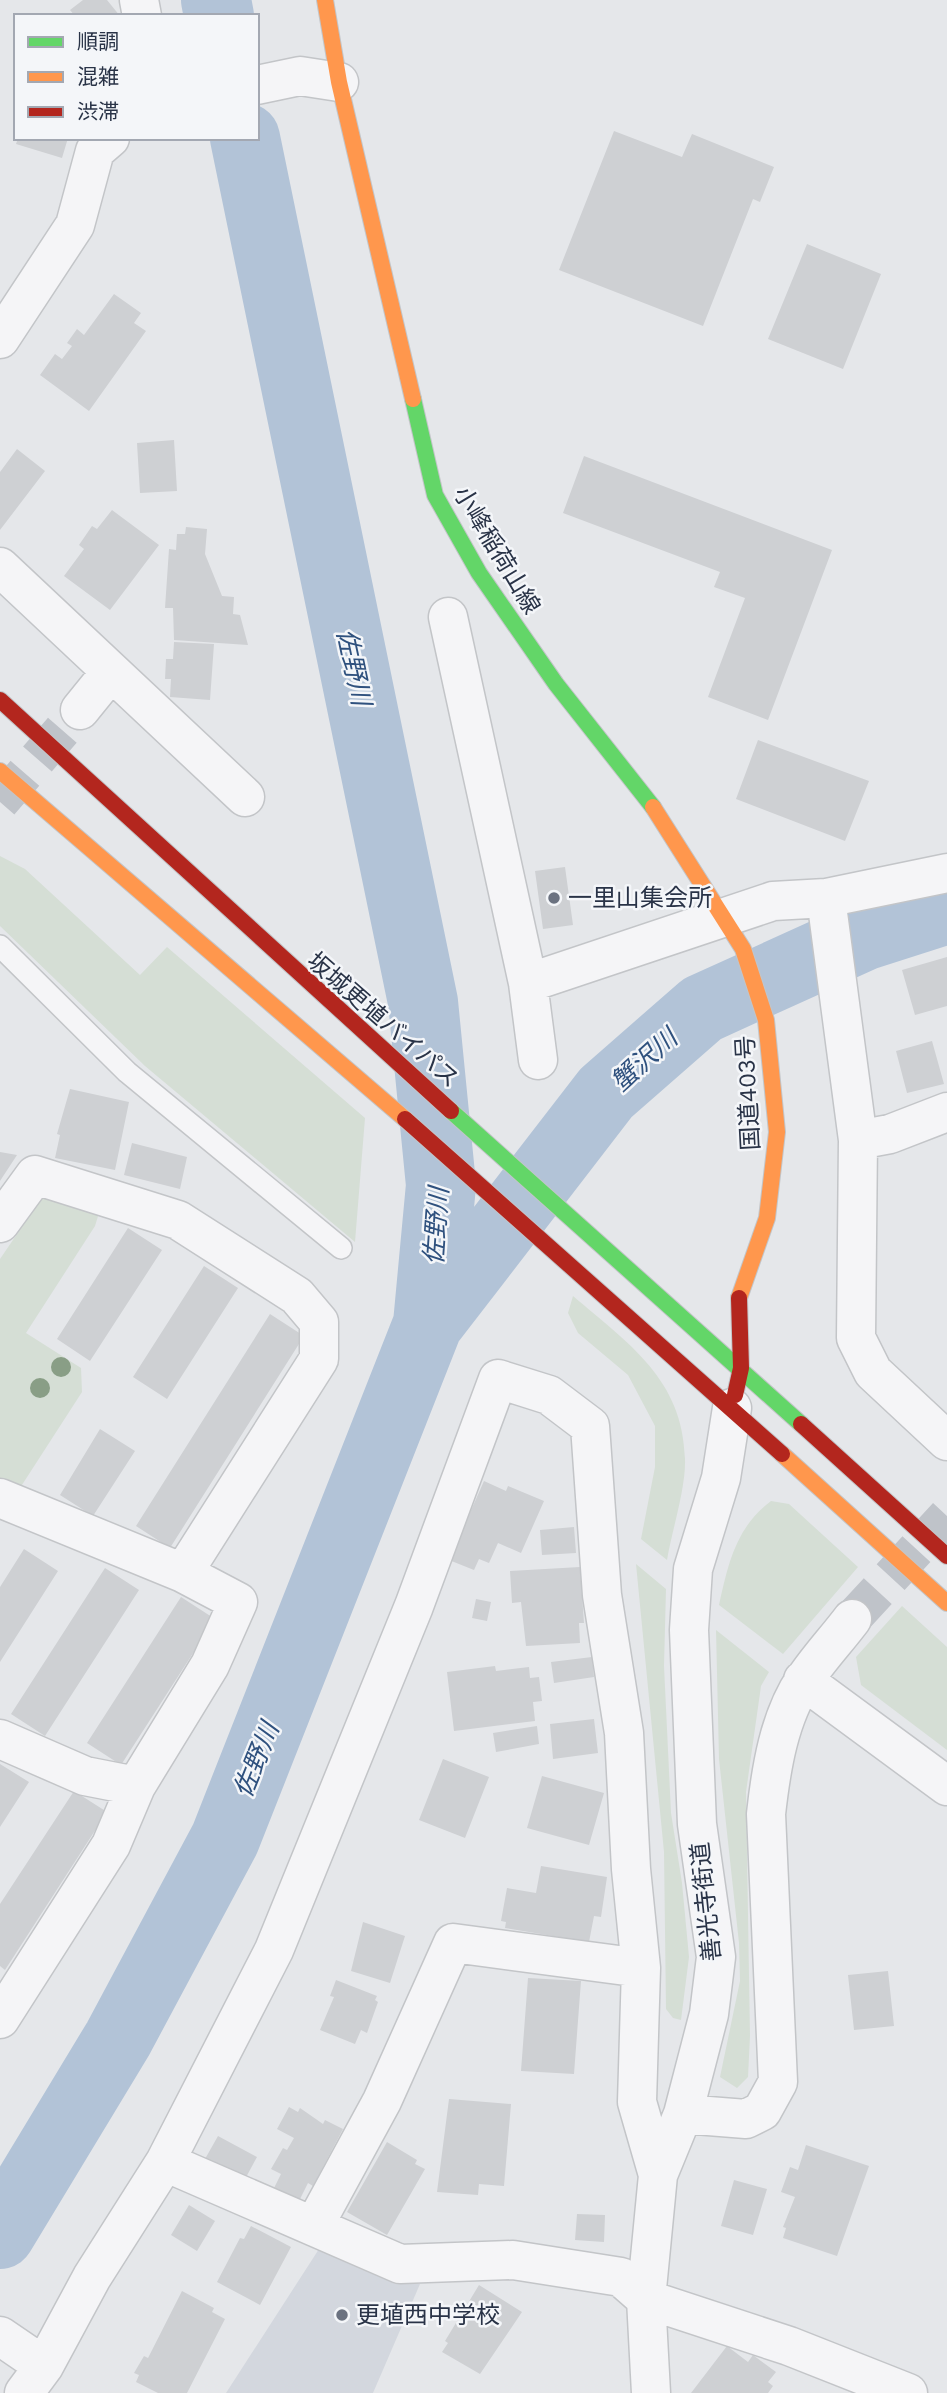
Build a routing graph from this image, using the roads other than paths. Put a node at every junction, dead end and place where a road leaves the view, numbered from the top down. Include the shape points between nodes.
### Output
1 (325, 0) edge
2 (339, 82) junction
3 (259, 85) edge
4 (108, 140) edge
5 (0, 339) edge
6 (0, 567) edge
7 (448, 617) dead end
8 (110, 673) junction
9 (0, 700) edge
10 (80, 710) tunnel mouth
11 (0, 771) edge
12 (245, 797) dead end
13 (947, 873) edge
14 (828, 907) junction
15 (733, 933) junction
16 (0, 946) edge
17 (528, 983) junction
18 (766, 1020) joint
19 (538, 1060) dead end
20 (947, 1112) edge
21 (858, 1140) junction
22 (0, 1223) edge
23 (341, 1248) dead end
24 (741, 1368) junction
25 (732, 1408) junction
26 (947, 1441) edge
27 (0, 1498) edge
28 (947, 1556) edge
29 (183, 1573) junction
30 (947, 1603) edge
31 (852, 1619) tunnel mouth
32 (803, 1680) junction
33 (0, 1739) edge
34 (136, 1786) junction
35 (947, 1786) edge
36 (641, 1968) junction
37 (5, 2000) edge
38 (683, 2115) junction
39 (165, 2162) junction
40 (658, 2175) junction
41 (314, 2226) junction
42 (646, 2299) junction
43 (0, 2336) edge
44 (34, 2380) edge
45 (651, 2393) edge
46 (908, 2393) edge

1 - 2 main road, 小峰稲荷山線
2 - 3 street via 300,76
2 - 15 main road, 小峰稲荷山線 via 435,495 479,573 556,684 644,794
4 - 5 street via 95,151 75,225
6 - 8 street
7 - 17 street
8 - 10 street
8 - 12 street
9 - 24 main road, 坂城更埴バイパス via 204,891
11 - 25 main road via 177,919
13 - 14 street
14 - 15 street via 773,901
14 - 21 street
15 - 17 street
15 - 18 main road, 小峰稲荷山線
16 - 23 lane via 127,1072
17 - 19 street
18 - 24 main road, 国道403号 via 778,1132 767,1219 739,1299
20 - 21 street via 890,1134
21 - 26 street via 856,1338 873,1372
22 - 29 street via 34,1175 152,1211 178,1220 297,1296 318,1322 319,1359
24 - 25 main road, 国道403号
24 - 28 main road
25 - 30 main road
25 - 38 street, 善光寺街道 via 721,1478 693,1569 689,1630 697,1824 716,1956 709,2014
27 - 29 street
29 - 34 street via 238,1602 210,1665
31 - 32 street
32 - 35 street
32 - 38 street via 785,1723 765,1814 778,2082 762,2110 746,2119
33 - 34 street via 85,1776
34 - 37 street via 111,1845
36 - 39 street via 624,1733 602,1595 590,1426 549,1395 498,1379 414,1606 274,1950
36 - 40 street via 637,2102
36 - 41 street via 453,1943 382,2101
38 - 40 street, 善光寺街道
39 - 41 street
39 - 44 street
40 - 42 street, 善光寺街道
41 - 42 street via 400,2264 513,2260 621,2277
42 - 45 street, 善光寺街道
42 - 46 street via 789,2346
43 - 44 street

